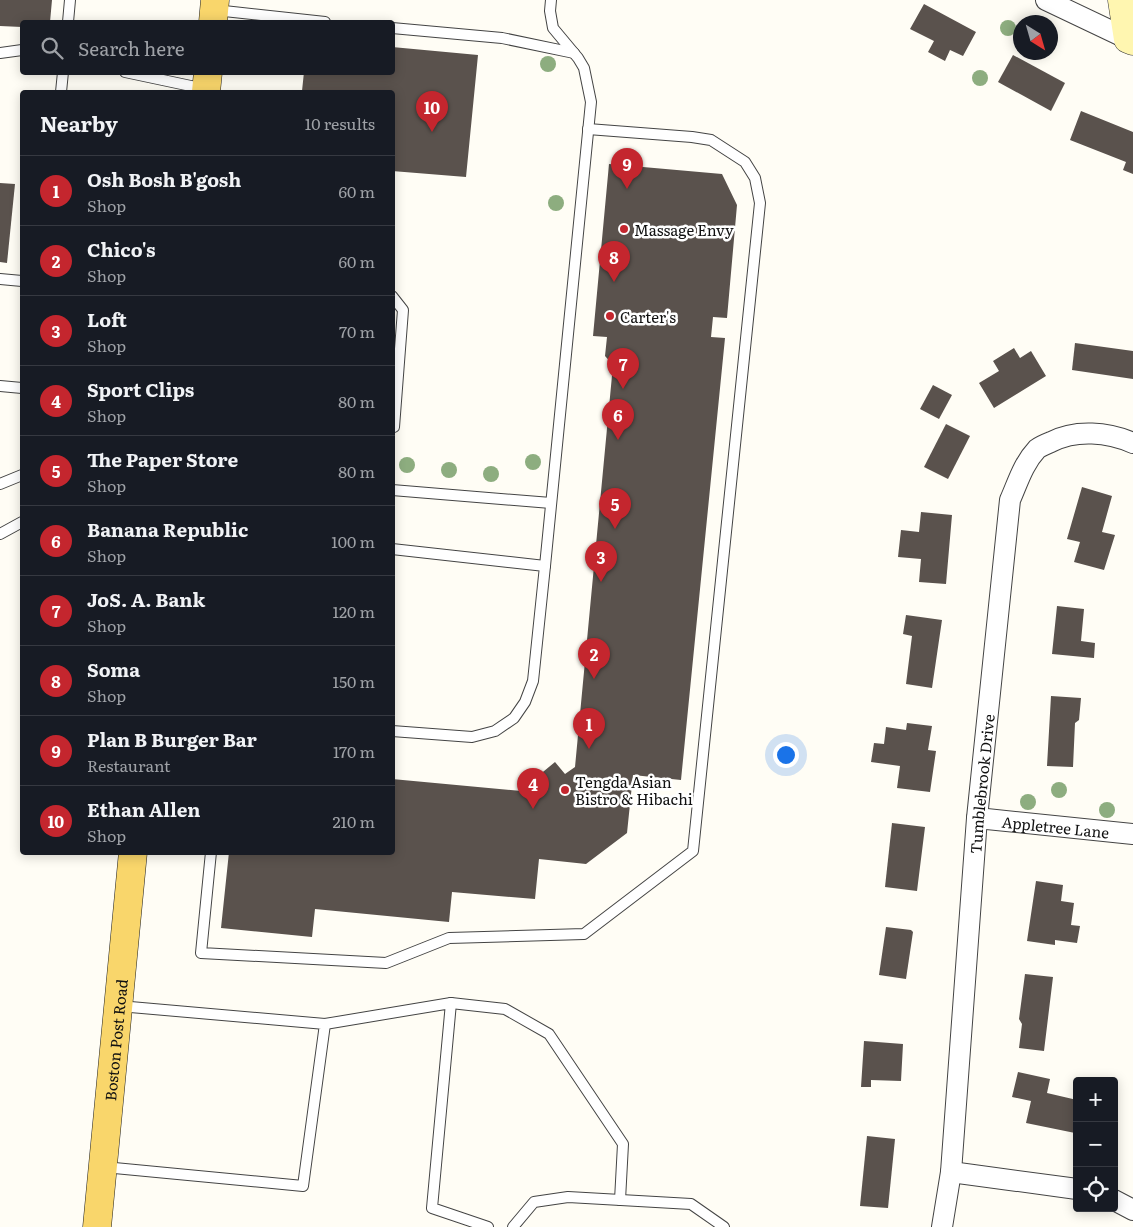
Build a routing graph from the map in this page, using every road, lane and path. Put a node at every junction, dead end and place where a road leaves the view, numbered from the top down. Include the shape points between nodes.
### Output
1 (70, 0) edge
2 (551, 0) edge
3 (1046, 0) edge
4 (1122, 0) edge
5 (214, 11) edge
6 (68, 20) edge
7 (305, 20) edge
8 (395, 28) edge
9 (1131, 40) edge
10 (20, 50) edge
11 (0, 53) edge
12 (574, 53) junction
13 (63, 75) edge
14 (144, 75) edge
15 (207, 85) edge
16 (61, 90) edge
17 (588, 129) junction
18 (0, 279) edge
19 (20, 281) edge
20 (395, 300) edge
21 (0, 386) edge
22 (20, 388) edge
23 (395, 414) edge
24 (1133, 443) edge
25 (20, 476) edge
26 (0, 484) edge
27 (395, 490) edge
28 (551, 503) junction
29 (20, 523) edge
30 (0, 534) edge
31 (395, 549) edge
32 (545, 566) junction
33 (395, 731) edge
34 (976, 818) junction
35 (1133, 834) edge
36 (133, 855) edge
37 (211, 855) edge
38 (451, 1003) junction
39 (118, 1006) junction
40 (325, 1024) junction
41 (102, 1167) junction
42 (951, 1172) junction
43 (1073, 1188) edge
44 (620, 1200) junction
45 (1118, 1202) edge
46 (1133, 1210) edge
47 (97, 1227) edge
48 (488, 1227) edge
49 (513, 1227) edge
50 (724, 1227) edge
51 (942, 1227) edge

1 - 6 lane
2 - 12 lane via 552,28
3 - 9 street
4 - 9 street
5 - 7 lane
8 - 12 lane via 502,38
10 - 11 lane
12 - 17 lane via 584,68 592,102
13 - 16 lane
14 - 15 lane
17 - 28 lane
17 - 37 lane via 711,140 745,162 755,178 760,203 693,851 584,934 449,938 386,963 201,953
18 - 19 lane
20 - 23 lane via 403,310
21 - 22 lane
24 - 34 street, Tumblebrook Drive via 1121,437 1086,433 1062,436 1039,448 1024,466 1010,500
25 - 26 lane
27 - 28 lane
28 - 32 lane
29 - 30 lane
31 - 32 lane
32 - 33 lane via 533,681 514,718 496,731 472,736
34 - 35 street, Appletree Lane
34 - 42 street, Tumblebrook Drive
36 - 39 main road, Boston Post Road
38 - 40 lane
38 - 44 lane via 505,1009 549,1034 623,1144
38 - 48 lane via 432,1208
39 - 40 lane
39 - 41 main road, Boston Post Road
40 - 41 lane via 303,1186
41 - 47 main road, Boston Post Road
42 - 43 street
42 - 51 street, Tumblebrook Drive
44 - 49 lane via 568,1198 534,1202
44 - 50 lane via 691,1204
45 - 46 street

